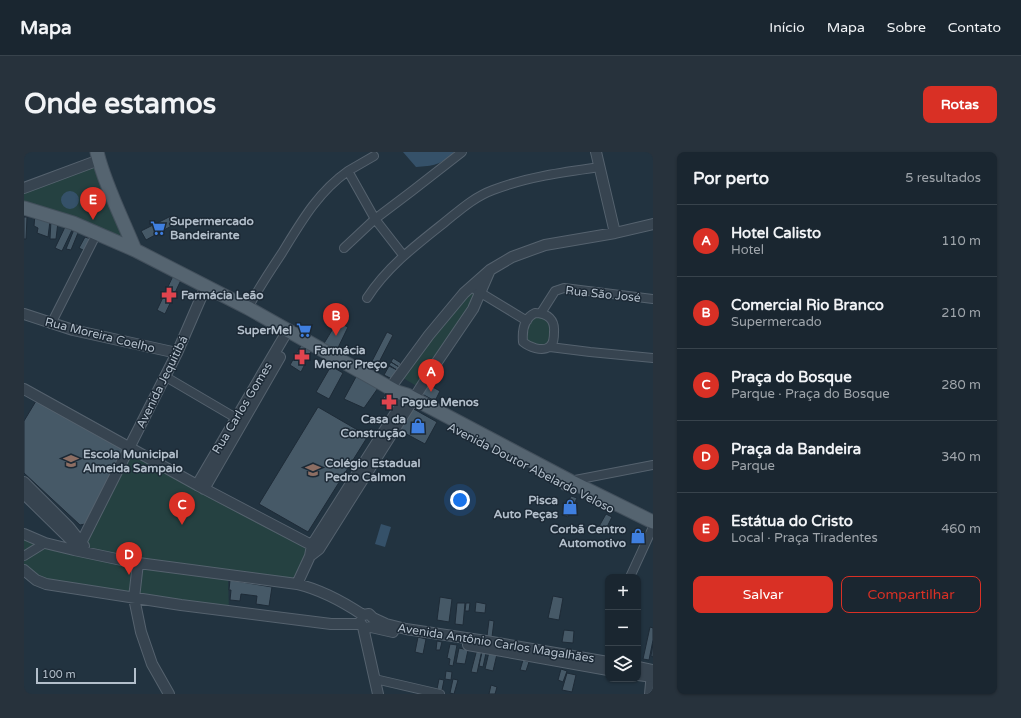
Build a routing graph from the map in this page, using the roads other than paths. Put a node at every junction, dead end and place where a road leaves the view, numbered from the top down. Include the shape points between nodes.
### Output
1 (462, 152) edge
2 (596, 152) edge
3 (98, 156) edge
4 (374, 156) dead end
5 (600, 167) junction
6 (348, 171) junction
7 (24, 188) edge
8 (24, 208) edge
9 (375, 219) junction
10 (653, 224) edge
11 (97, 233) junction
12 (614, 233) junction
13 (344, 248) dead end
14 (135, 250) junction
15 (403, 255) junction
16 (490, 270) junction
17 (206, 286) junction
18 (471, 287) junction
19 (481, 294) junction
20 (367, 298) dead end
21 (653, 299) edge
22 (248, 308) junction
23 (541, 313) junction
24 (24, 314) edge
25 (527, 321) junction
26 (51, 324) junction
27 (291, 332) junction
28 (550, 346) junction
29 (177, 354) junction
30 (653, 358) edge
31 (166, 377) junction
32 (24, 389) edge
33 (403, 397) junction
34 (240, 420) junction
35 (129, 448) junction
36 (653, 465) edge
37 (24, 482) edge
38 (584, 486) junction
39 (200, 487) junction
40 (24, 494) edge
41 (653, 527) edge
42 (24, 534) edge
43 (45, 543) junction
44 (78, 546) junction
45 (314, 550) junction
46 (24, 556) edge
47 (138, 563) junction
48 (24, 570) edge
49 (631, 574) edge
50 (297, 584) junction
51 (134, 598) junction
52 (366, 622) junction
53 (546, 655) junction
54 (605, 662) edge
55 (641, 668) edge
56 (605, 669) edge
57 (652, 673) edge
58 (641, 675) edge
59 (375, 678) junction
60 (169, 694) edge
61 (378, 694) edge
62 (440, 694) edge
63 (649, 694) edge

1 - 9 street
2 - 5 street
3 - 7 street
3 - 14 main road
4 - 6 street
5 - 12 street
5 - 15 street via 555,174 493,190 474,199
6 - 9 street
6 - 22 street via 325,190 307,212
8 - 11 main road, Avenida Doutor Abelardo Veloso
9 - 13 street
9 - 15 street
10 - 12 street
11 - 14 main road, Avenida Doutor Abelardo Veloso
11 - 26 street
12 - 16 street via 545,245 512,257
14 - 17 main road, Avenida Doutor Abelardo Veloso
15 - 20 street via 384,274
16 - 18 street
16 - 19 street
17 - 22 main road, Avenida Doutor Abelardo Veloso
17 - 29 street, Avenida Jequitibá
18 - 19 street
18 - 33 street via 429,335
19 - 25 street
19 - 33 street via 451,340
21 - 23 street, Rua São José via 564,288 555,291
22 - 27 main road, Avenida Doutor Abelardo Veloso
23 - 25 street via 530,316
23 - 28 street via 547,315 554,323 554,337
24 - 26 street, Rua Moreira Coelho
25 - 28 street via 523,331 523,342 537,349
26 - 29 street, Rua Moreira Coelho
27 - 33 main road, Avenida Doutor Abelardo Veloso
27 - 34 street, Rua Carlos Gomes
28 - 30 street
29 - 31 street, Avenida Jequitibá
31 - 34 street
31 - 35 street, Avenida Jequitibá
32 - 35 street
33 - 38 main road, Avenida Doutor Abelardo Veloso via 568,484
33 - 45 street
34 - 39 street, Rua Carlos Gomes
35 - 39 street
35 - 44 street, Avenida Jequitibá
36 - 38 street
37 - 44 street
38 - 41 main road, Avenida Doutor Abelardo Veloso
39 - 45 street
40 - 44 street
41 - 49 street
42 - 43 street
43 - 44 street
43 - 46 street
44 - 47 street via 88,553
45 - 50 street
47 - 50 street
47 - 51 street
48 - 51 street via 46,584
50 - 52 street via 323,591 343,602
51 - 52 street via 323,623
51 - 60 street via 145,645 152,664
52 - 53 street
52 - 59 street
53 - 54 street, Avenida Antônio Carlos Magalhães
53 - 56 street
55 - 57 street
57 - 58 street
57 - 63 street
59 - 61 street
59 - 62 street

